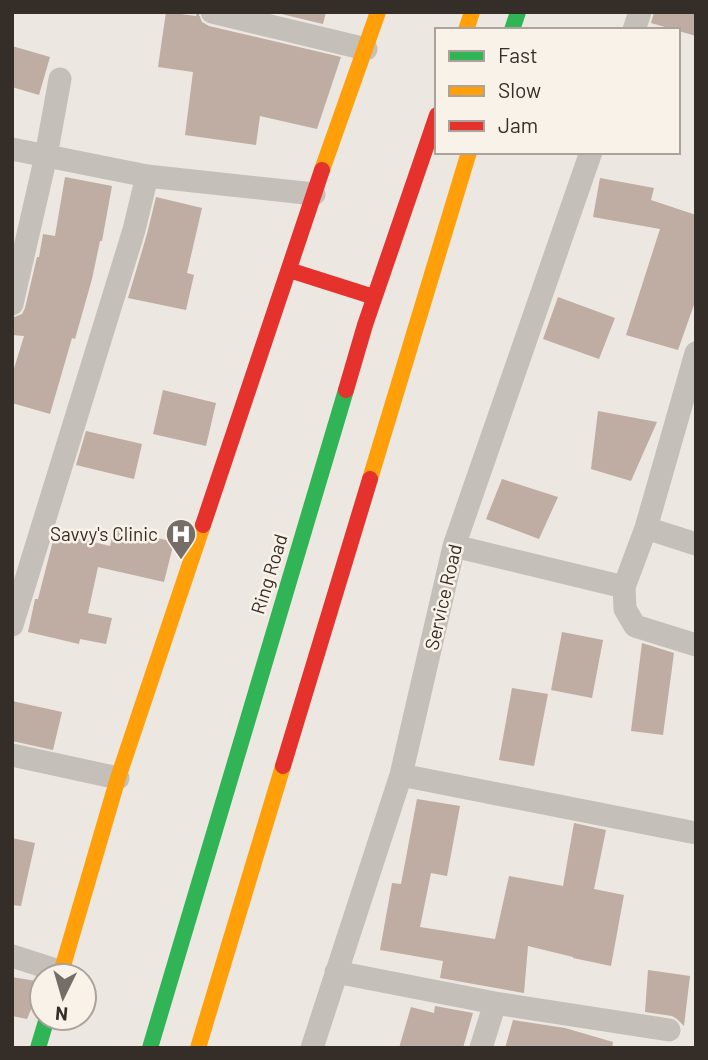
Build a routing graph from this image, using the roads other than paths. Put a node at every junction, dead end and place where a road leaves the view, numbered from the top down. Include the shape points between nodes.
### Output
1 (212, 12) edge
2 (378, 12) edge
3 (366, 49) junction
4 (60, 79) dead end
5 (435, 121) edge
6 (12, 149) edge
7 (468, 154) edge
8 (590, 154) edge
9 (46, 156) junction
10 (147, 176) junction
11 (314, 194) junction
12 (289, 270) junction
13 (374, 297) junction
14 (12, 304) edge
15 (696, 353) edge
16 (646, 528) junction
17 (696, 544) edge
18 (454, 546) junction
19 (624, 587) junction
20 (12, 625) edge
21 (696, 645) edge
22 (12, 755) edge
23 (401, 775) junction
24 (118, 778) junction
25 (696, 832) edge
26 (64, 962) edge
27 (336, 972) junction
28 (495, 1003) junction
29 (669, 1030) dead end
30 (150, 1048) edge
31 (198, 1048) edge
32 (312, 1048) edge
33 (481, 1048) edge

1 - 3 street
2 - 3 main road
3 - 11 main road
4 - 9 street
5 - 13 main road, Ring Road
6 - 9 street
7 - 31 main road
8 - 18 street, Service Road
9 - 10 street
9 - 14 street
10 - 11 street
10 - 20 street
11 - 12 main road
12 - 13 main road
12 - 24 main road
13 - 30 main road, Ring Road
15 - 16 street
16 - 17 street
16 - 19 street
18 - 19 street
18 - 23 street, Service Road
19 - 21 street via 625,609 635,626
22 - 24 street
23 - 25 street
23 - 27 street, Service Road
24 - 26 main road
27 - 28 street
27 - 32 street, Service Road
28 - 29 street
28 - 33 street

